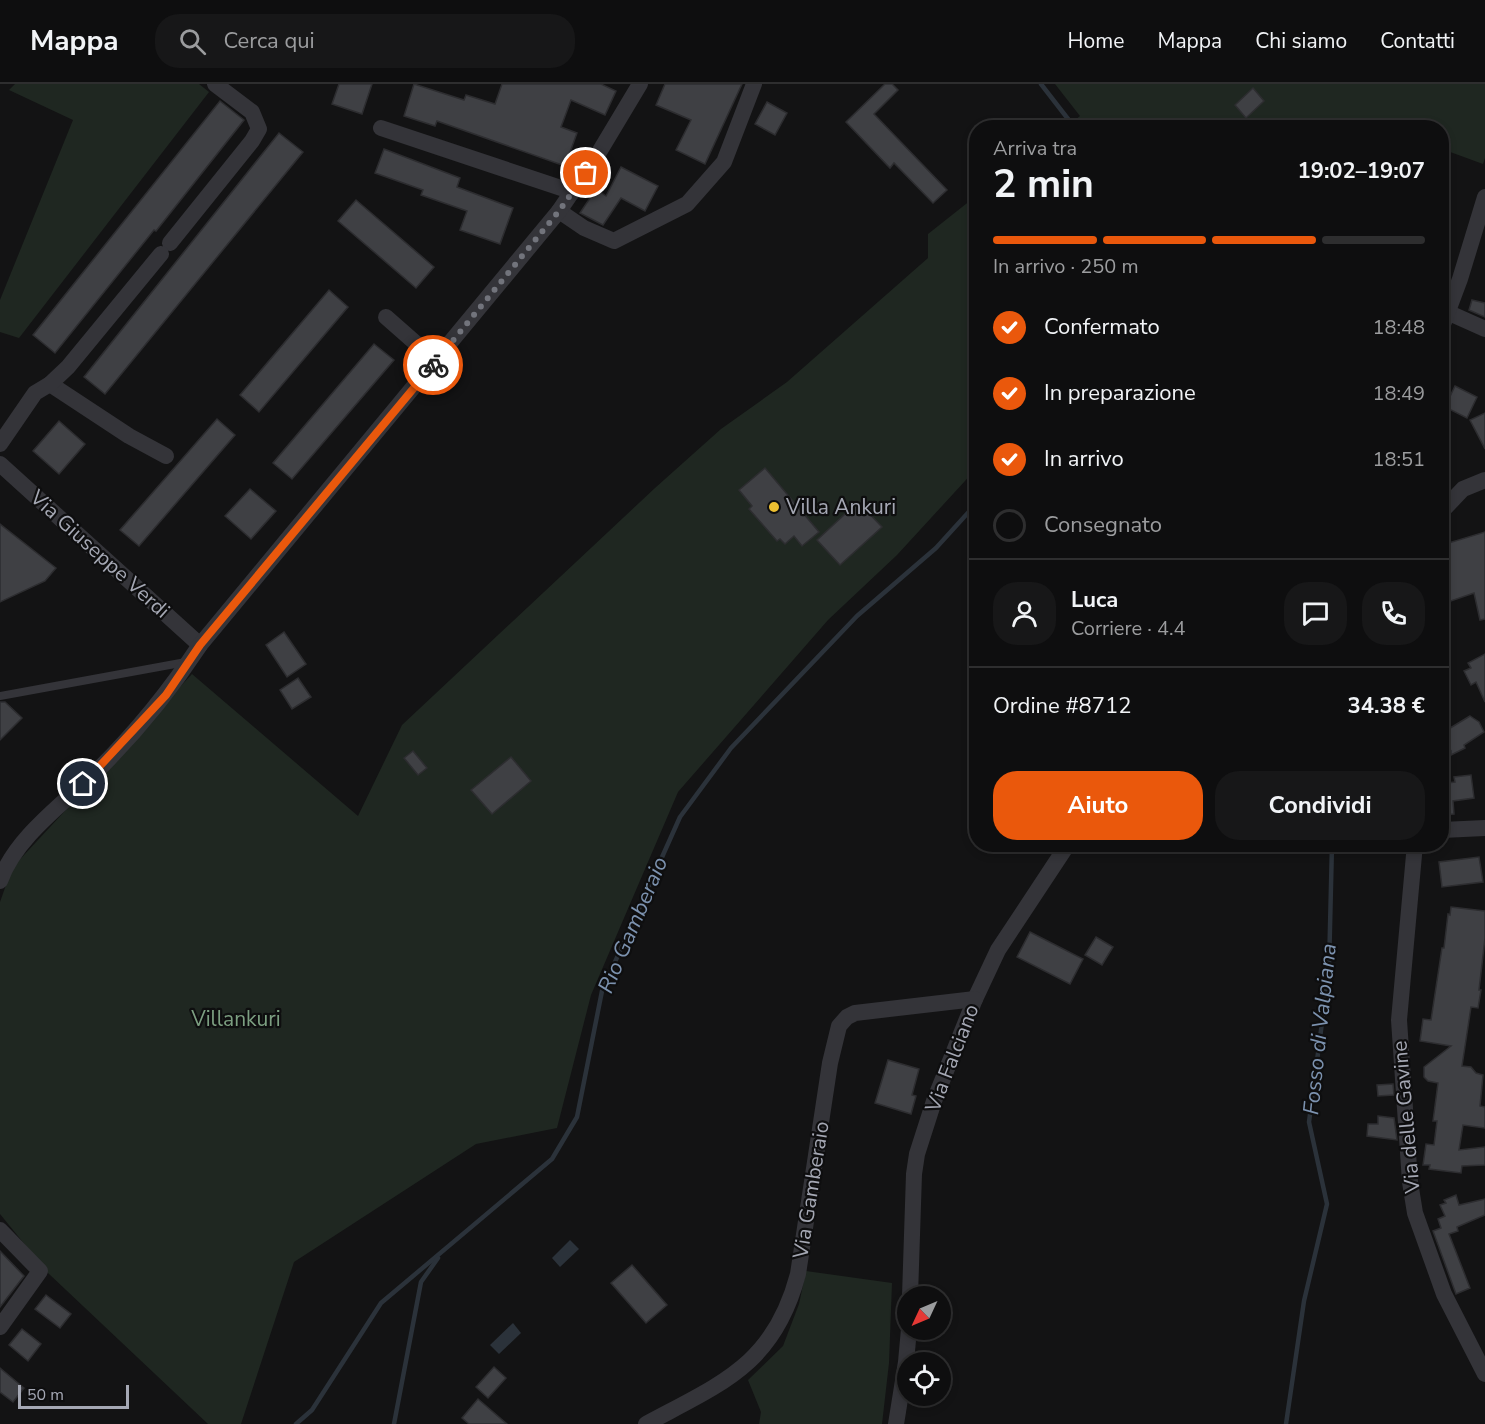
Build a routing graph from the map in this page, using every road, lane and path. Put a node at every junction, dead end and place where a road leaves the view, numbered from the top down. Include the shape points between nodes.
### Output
1 (215, 84) edge
2 (640, 84) edge
3 (754, 84) edge
4 (381, 128) dead end
5 (573, 192) junction
6 (1485, 197) edge
7 (559, 211) junction
8 (1449, 304) edge
9 (386, 317) dead end
10 (1449, 320) edge
11 (1485, 328) edge
12 (436, 361) junction
13 (50, 384) junction
14 (0, 444) edge
15 (166, 456) dead end
16 (0, 464) edge
17 (1485, 480) edge
18 (1449, 504) edge
19 (200, 645) junction
20 (189, 661) junction
21 (0, 696) edge
22 (1485, 828) edge
23 (1449, 830) edge
24 (1063, 852) edge
25 (1414, 852) edge
26 (0, 881) edge
27 (975, 999) junction
28 (0, 1230) edge
29 (910, 1286) edge
30 (0, 1327) edge
31 (908, 1340) edge
32 (1485, 1374) edge
33 (646, 1424) edge
34 (896, 1424) edge

1 - 13 street via 252,112 259,129 166,248
2 - 5 street
3 - 7 street via 724,162 687,204 614,241
4 - 5 street
5 - 7 street
6 - 8 street
7 - 12 street
9 - 12 street
10 - 11 street
12 - 19 street
13 - 14 street via 35,393
13 - 15 street
16 - 19 street, Via Giuseppe Verdi
17 - 18 street via 1463,489
19 - 20 street
20 - 21 lane
20 - 26 street via 166,695 17,850
22 - 23 street
24 - 27 street, Via Falciano via 999,950
25 - 32 street, Via delle Gavine via 1399,1020 1410,1182 1415,1213 1440,1284
27 - 29 street, Via Falciano via 917,1154
27 - 33 street, Via Gamberaio via 855,1013 843,1020 830,1063 798,1274 779,1324 762,1350 738,1372
28 - 30 street via 40,1271
31 - 34 street

